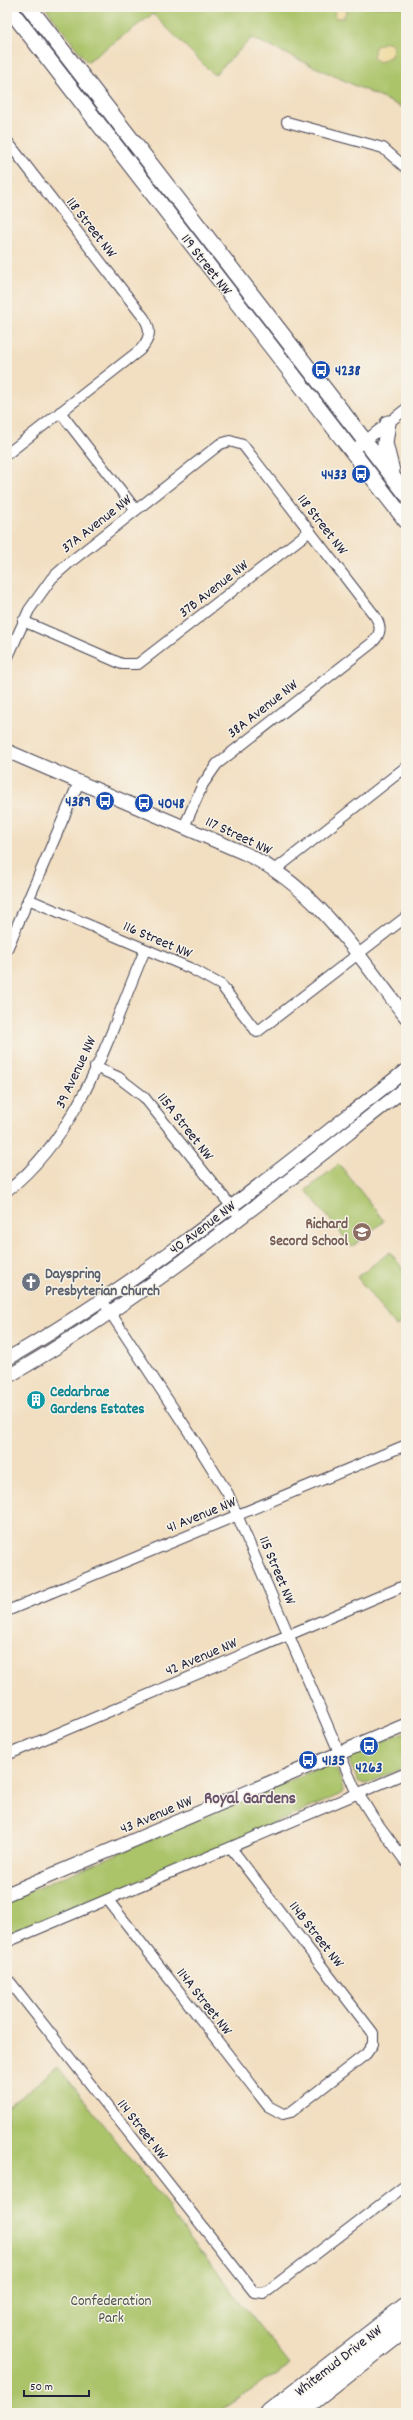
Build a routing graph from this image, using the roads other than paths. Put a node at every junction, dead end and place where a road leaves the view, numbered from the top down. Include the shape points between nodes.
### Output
1 (8, 7) edge
2 (29, 7) edge
3 (287, 122) dead end
4 (7, 140) edge
5 (406, 168) edge
6 (406, 409) edge
7 (60, 412) junction
8 (388, 423) junction
9 (235, 441) joint
10 (364, 441) junction
11 (352, 451) junction
12 (7, 454) edge
13 (395, 480) junction
14 (406, 494) edge
15 (136, 510) junction
16 (406, 521) edge
17 (310, 532) junction
18 (23, 621) junction
19 (380, 630) joint
20 (7, 659) edge
21 (7, 751) edge
22 (406, 767) edge
23 (79, 782) junction
24 (184, 827) junction
25 (276, 870) junction
26 (28, 899) junction
27 (406, 917) edge
28 (7, 948) edge
29 (145, 950) junction
30 (358, 955) junction
31 (406, 1017) edge
32 (96, 1066) junction
33 (406, 1070) edge
34 (406, 1088) edge
35 (7, 1191) edge
36 (231, 1207) junction
37 (240, 1218) junction
38 (102, 1300) junction
39 (111, 1313) junction
40 (7, 1359) edge
41 (7, 1377) edge
42 (406, 1445) edge
43 (238, 1515) junction
44 (406, 1585) edge
45 (7, 1611) edge
46 (289, 1635) junction
47 (406, 1725) edge
48 (339, 1753) junction
49 (7, 1755) edge
50 (406, 1773) edge
51 (358, 1794) junction
52 (231, 1848) junction
53 (406, 1862) edge
54 (7, 1894) edge
55 (108, 1900) junction
56 (7, 1942) edge
57 (7, 1978) edge
58 (283, 2114) joint
59 (406, 2185) edge
60 (406, 2307) edge
61 (406, 2327) edge
62 (270, 2413) edge
63 (296, 2413) edge

1 - 11 main road, 119 Street NW
2 - 10 main road, 119 Street NW
3 - 5 street via 382,148
4 - 7 street, 118 Street NW via 144,318 150,333 140,350
6 - 8 street
7 - 12 street
7 - 15 street
8 - 10 street
8 - 13 main road via 385,443
9 - 15 street, 37A Avenue NW via 220,444
9 - 17 street, 118 Street NW via 245,447
10 - 11 street
10 - 13 main road, 119 Street NW
11 - 16 main road, 119 Street NW
13 - 14 main road, 119 Street NW
15 - 18 street, 37A Avenue NW via 52,578
17 - 18 street, 37B Avenue NW via 143,662 132,666
17 - 19 street, 118 Street NW via 375,616
18 - 20 street, 37A Avenue NW
19 - 24 street, 38A Avenue NW via 372,643 217,764 205,780
21 - 23 street, 117 Street NW
22 - 25 street
23 - 24 street, 117 Street NW
23 - 26 street
24 - 25 street, 117 Street NW via 254,857
25 - 30 street, 117 Street NW via 321,908
26 - 28 street
26 - 29 street, 116 Street NW
27 - 30 street
29 - 30 street, 116 Street NW via 192,969 221,985 257,1032
29 - 32 street, 39 Avenue NW
30 - 31 street, 117 Street NW
32 - 35 street, 39 Avenue NW via 75,1111 57,1139 37,1164
32 - 36 street, 115A Street NW via 118,1077 144,1097
33 - 36 street, 40 Avenue NW
34 - 37 street, 40 Avenue NW
36 - 37 street, 115A Street NW
36 - 38 street, 40 Avenue NW
37 - 39 street, 40 Avenue NW
38 - 39 street, 115 Street NW
38 - 40 street, 40 Avenue NW
39 - 41 street, 40 Avenue NW
39 - 43 street, 115 Street NW via 217,1475
42 - 43 street, 41 Avenue NW
43 - 45 street, 41 Avenue NW
43 - 46 street, 115 Street NW
44 - 46 street, 42 Avenue NW
46 - 48 street, 115 Street NW
46 - 49 street, 42 Avenue NW
47 - 48 street, 43 Avenue NW
48 - 51 street, 115 Street NW
48 - 54 street, 43 Avenue NW
50 - 51 street
51 - 52 street
51 - 53 street, 115 Street NW
52 - 55 street
52 - 58 street, 114B Street NW via 370,2026 374,2041 366,2054 295,2110
55 - 56 street
55 - 58 street, 114A Street NW via 268,2106
57 - 59 street, 114 Street NW via 249,2288 259,2294 269,2290
60 - 62 highway, Whitemud Drive NW
61 - 63 highway, Whitemud Drive NW

